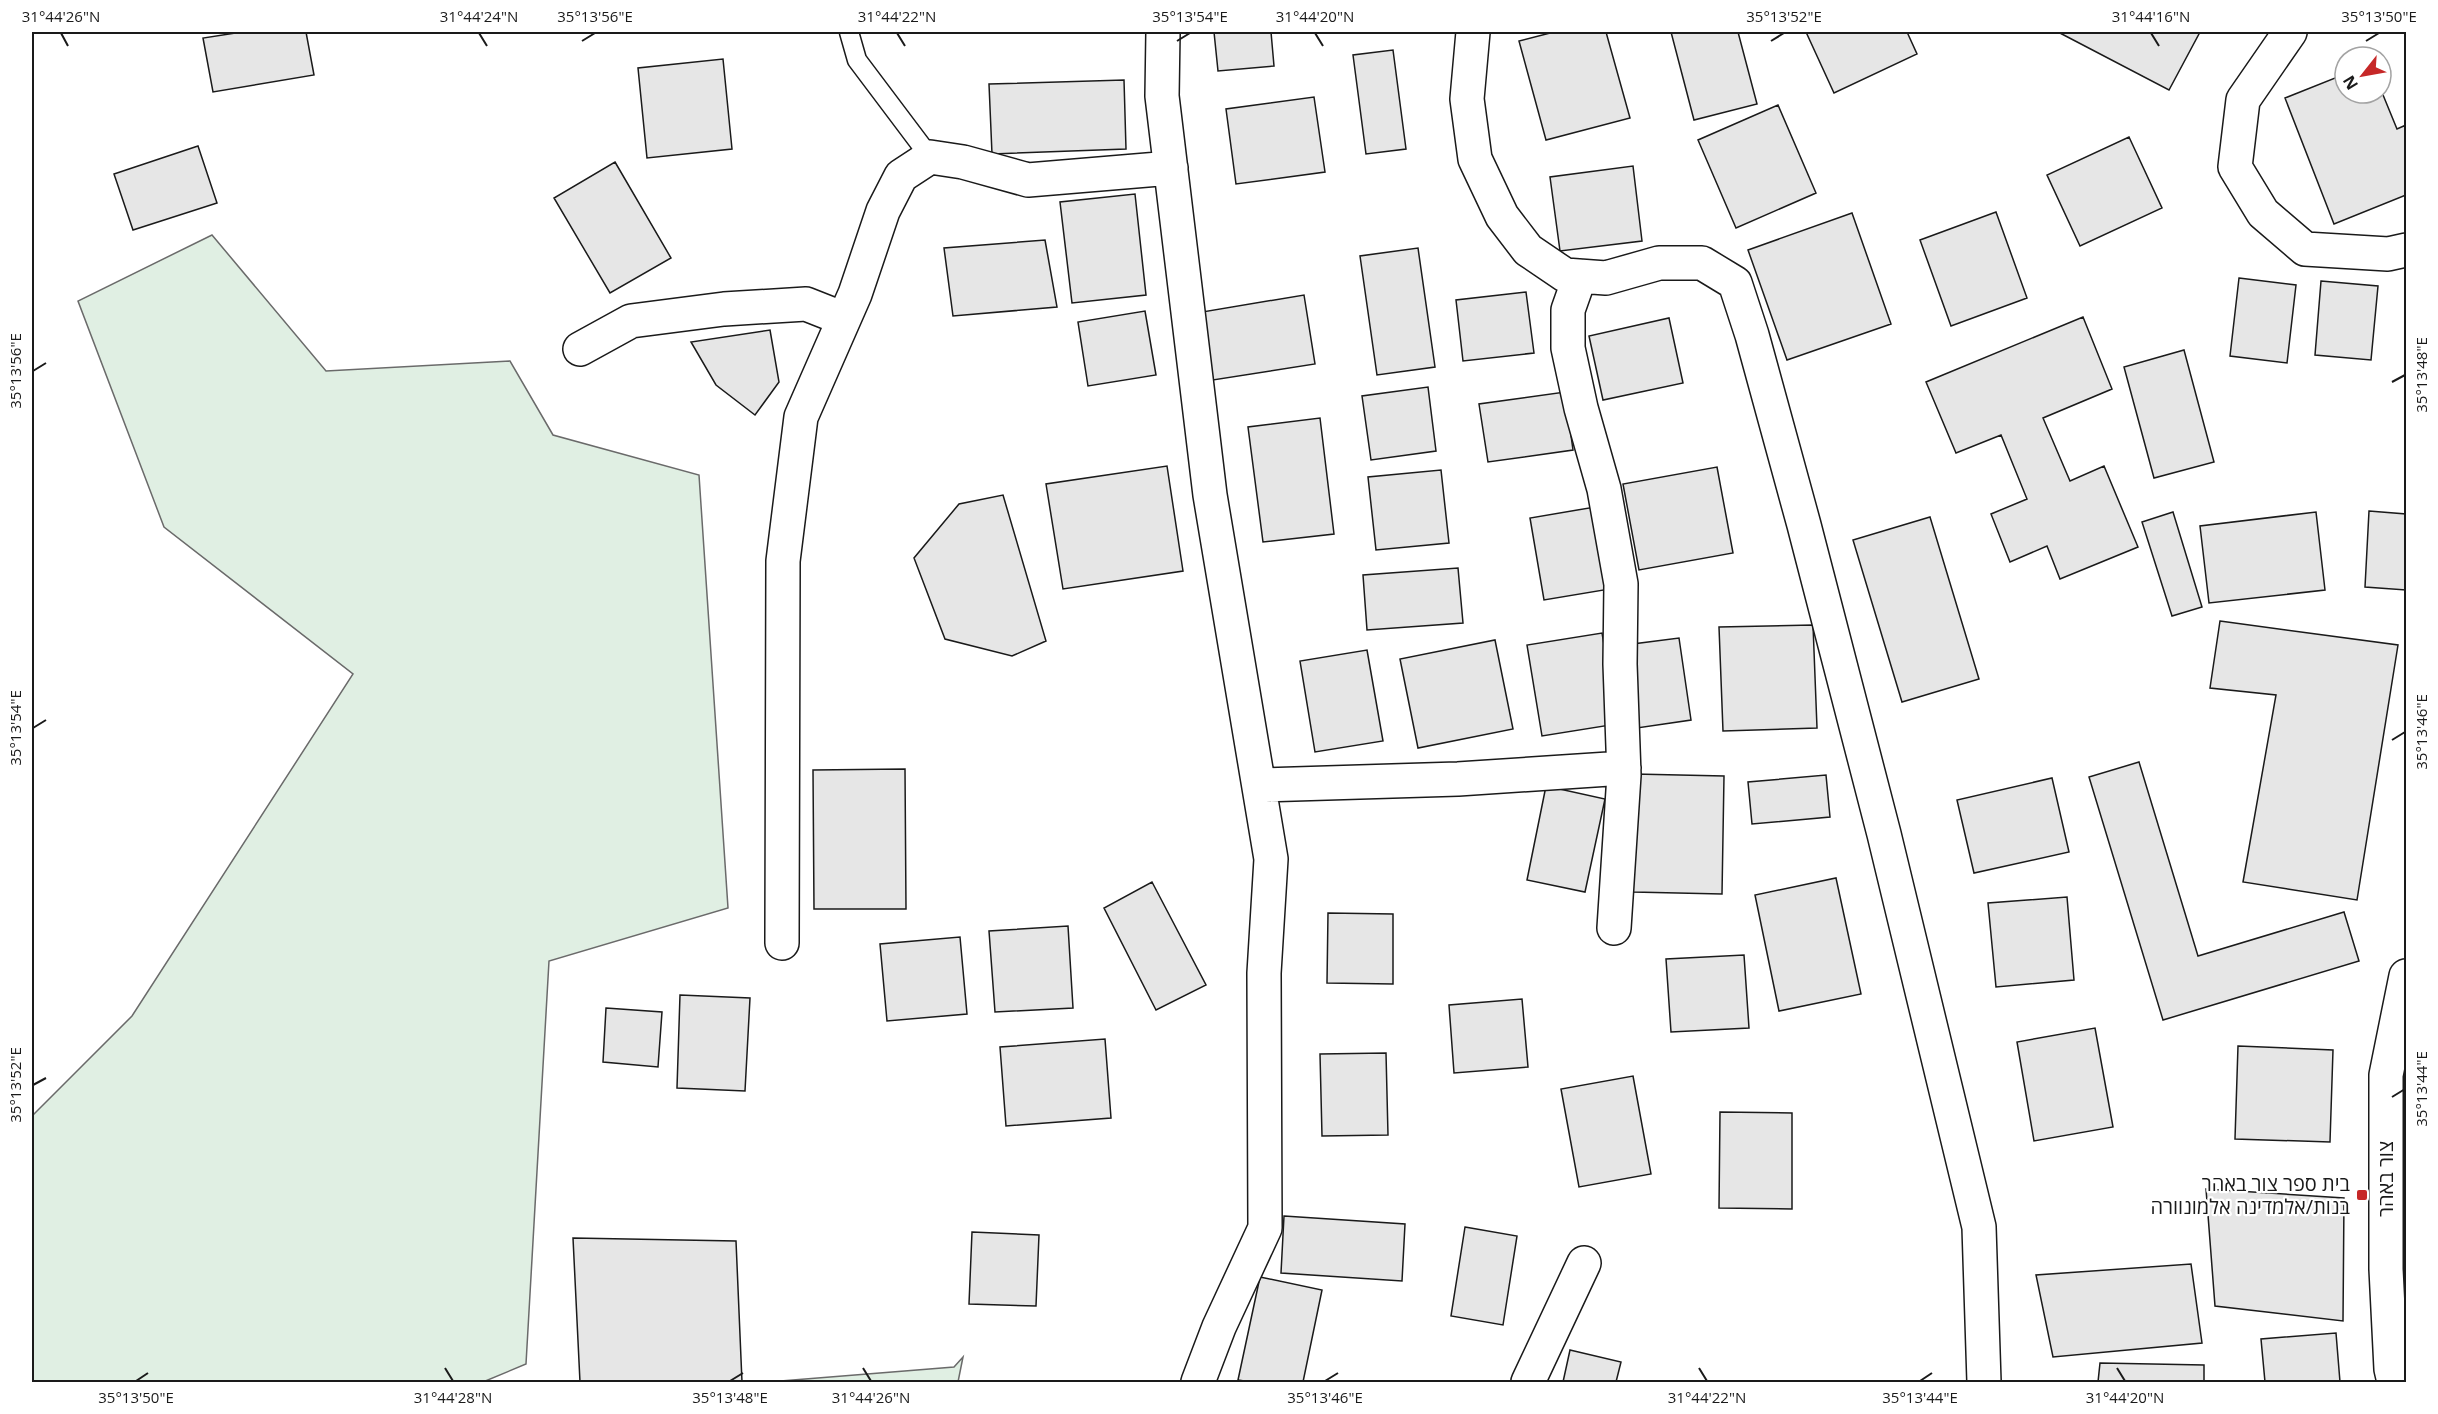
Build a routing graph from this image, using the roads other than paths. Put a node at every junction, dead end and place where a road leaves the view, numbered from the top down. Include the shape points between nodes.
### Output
1 (849, 32) edge
2 (1163, 32) edge
3 (1473, 32) edge
4 (2290, 32) edge
5 (930, 157) junction
6 (1171, 168) junction
7 (2406, 250) edge
8 (1580, 276) junction
9 (844, 319) junction
10 (580, 349) dead end
11 (1624, 768) junction
12 (1259, 785) junction
13 (1614, 928) dead end
14 (782, 943) dead end
15 (2406, 976) edge
16 (2396, 1154) edge
17 (2396, 1261) edge
18 (1584, 1263) dead end
19 (1198, 1383) edge
20 (1528, 1383) edge
21 (1984, 1383) edge
22 (2394, 1383) edge

1 - 5 lane via 857,60
2 - 6 street via 1162,96
3 - 8 street via 1467,99 1475,159 1502,216 1528,250 1565,274
4 - 7 street via 2243,100 2235,167 2263,213 2305,249 2388,254
5 - 6 street via 1028,180
5 - 9 street via 901,176 883,211
6 - 12 street via 1210,495
8 - 11 street via 1568,310 1568,348 1604,489 1621,584
8 - 21 street via 1606,278 1659,263 1702,263 1735,283 1808,536 1979,1227
9 - 10 street via 806,304 724,309 631,321
9 - 14 street via 801,417 783,561
11 - 12 street via 1458,779
11 - 13 street
12 - 19 street via 1271,859 1264,973 1265,1228
15 - 16 street, צור באהר via 2386,1076
16 - 17 street, צור באהר
17 - 22 street, צור באהר via 2391,1369
18 - 20 street

